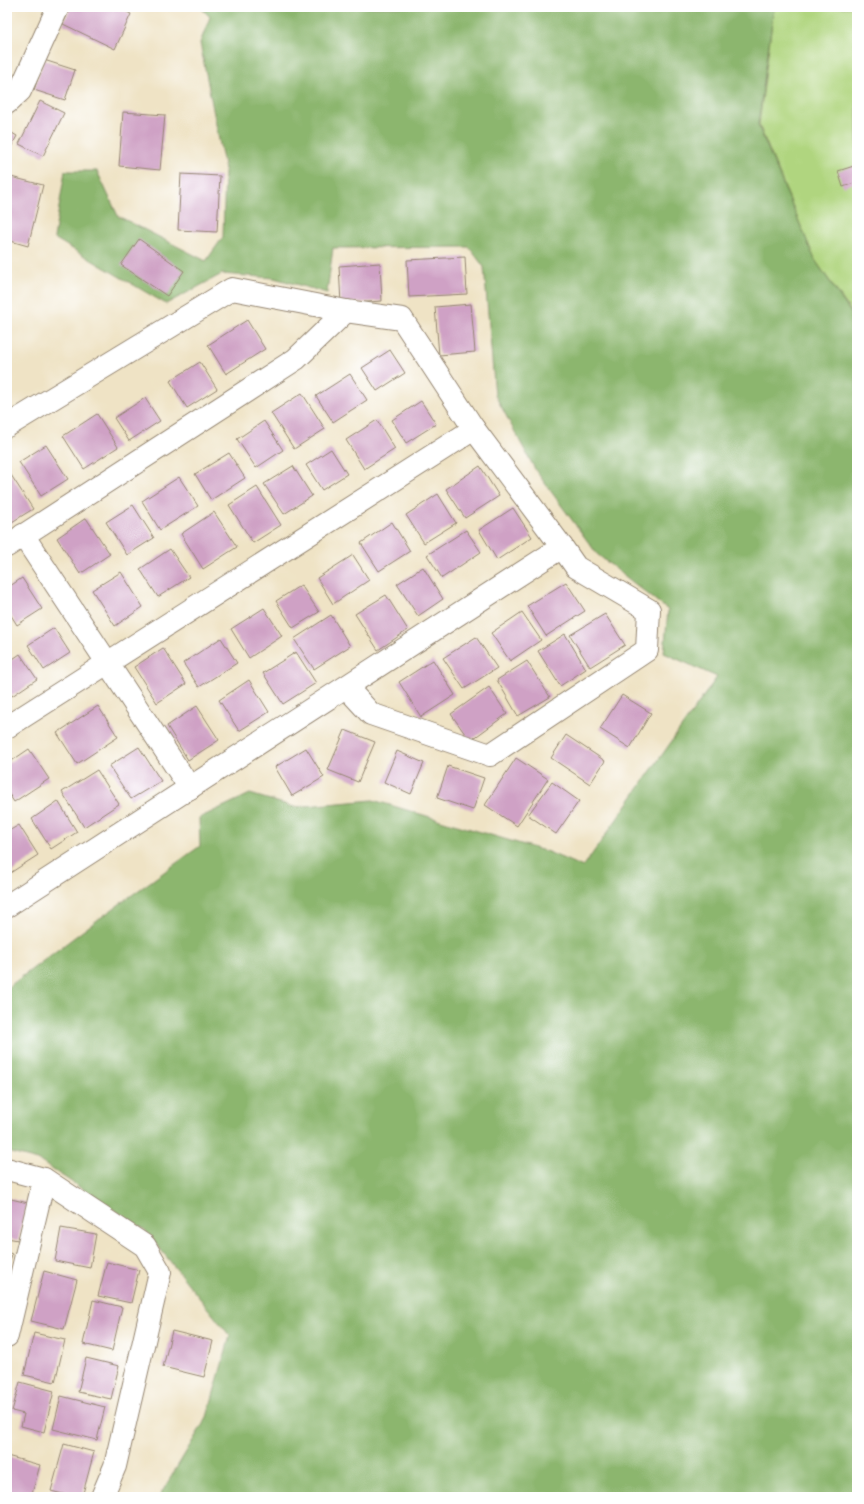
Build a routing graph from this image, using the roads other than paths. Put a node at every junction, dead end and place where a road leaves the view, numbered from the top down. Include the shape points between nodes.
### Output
1 (58, 7) edge
2 (7, 103) edge
3 (346, 310) junction
4 (7, 426) edge
5 (474, 429) junction
6 (15, 540) edge
7 (562, 547) junction
8 (108, 664) junction
9 (347, 688) junction
10 (7, 727) edge
11 (190, 788) junction
12 (7, 906) edge
13 (7, 1169) edge
14 (44, 1180) junction
15 (7, 1336) edge
16 (102, 1497) edge

1 - 2 street via 20,91
3 - 4 street via 232,289
3 - 5 street via 402,319
3 - 6 street via 296,359
5 - 7 street
5 - 8 street
6 - 8 street
7 - 9 street
7 - 9 street via 576,567 649,610 646,650 490,755 371,714
8 - 10 street
8 - 11 street
9 - 11 street
11 - 12 street
13 - 14 street
14 - 15 street
14 - 16 street via 145,1246 160,1272 115,1466

